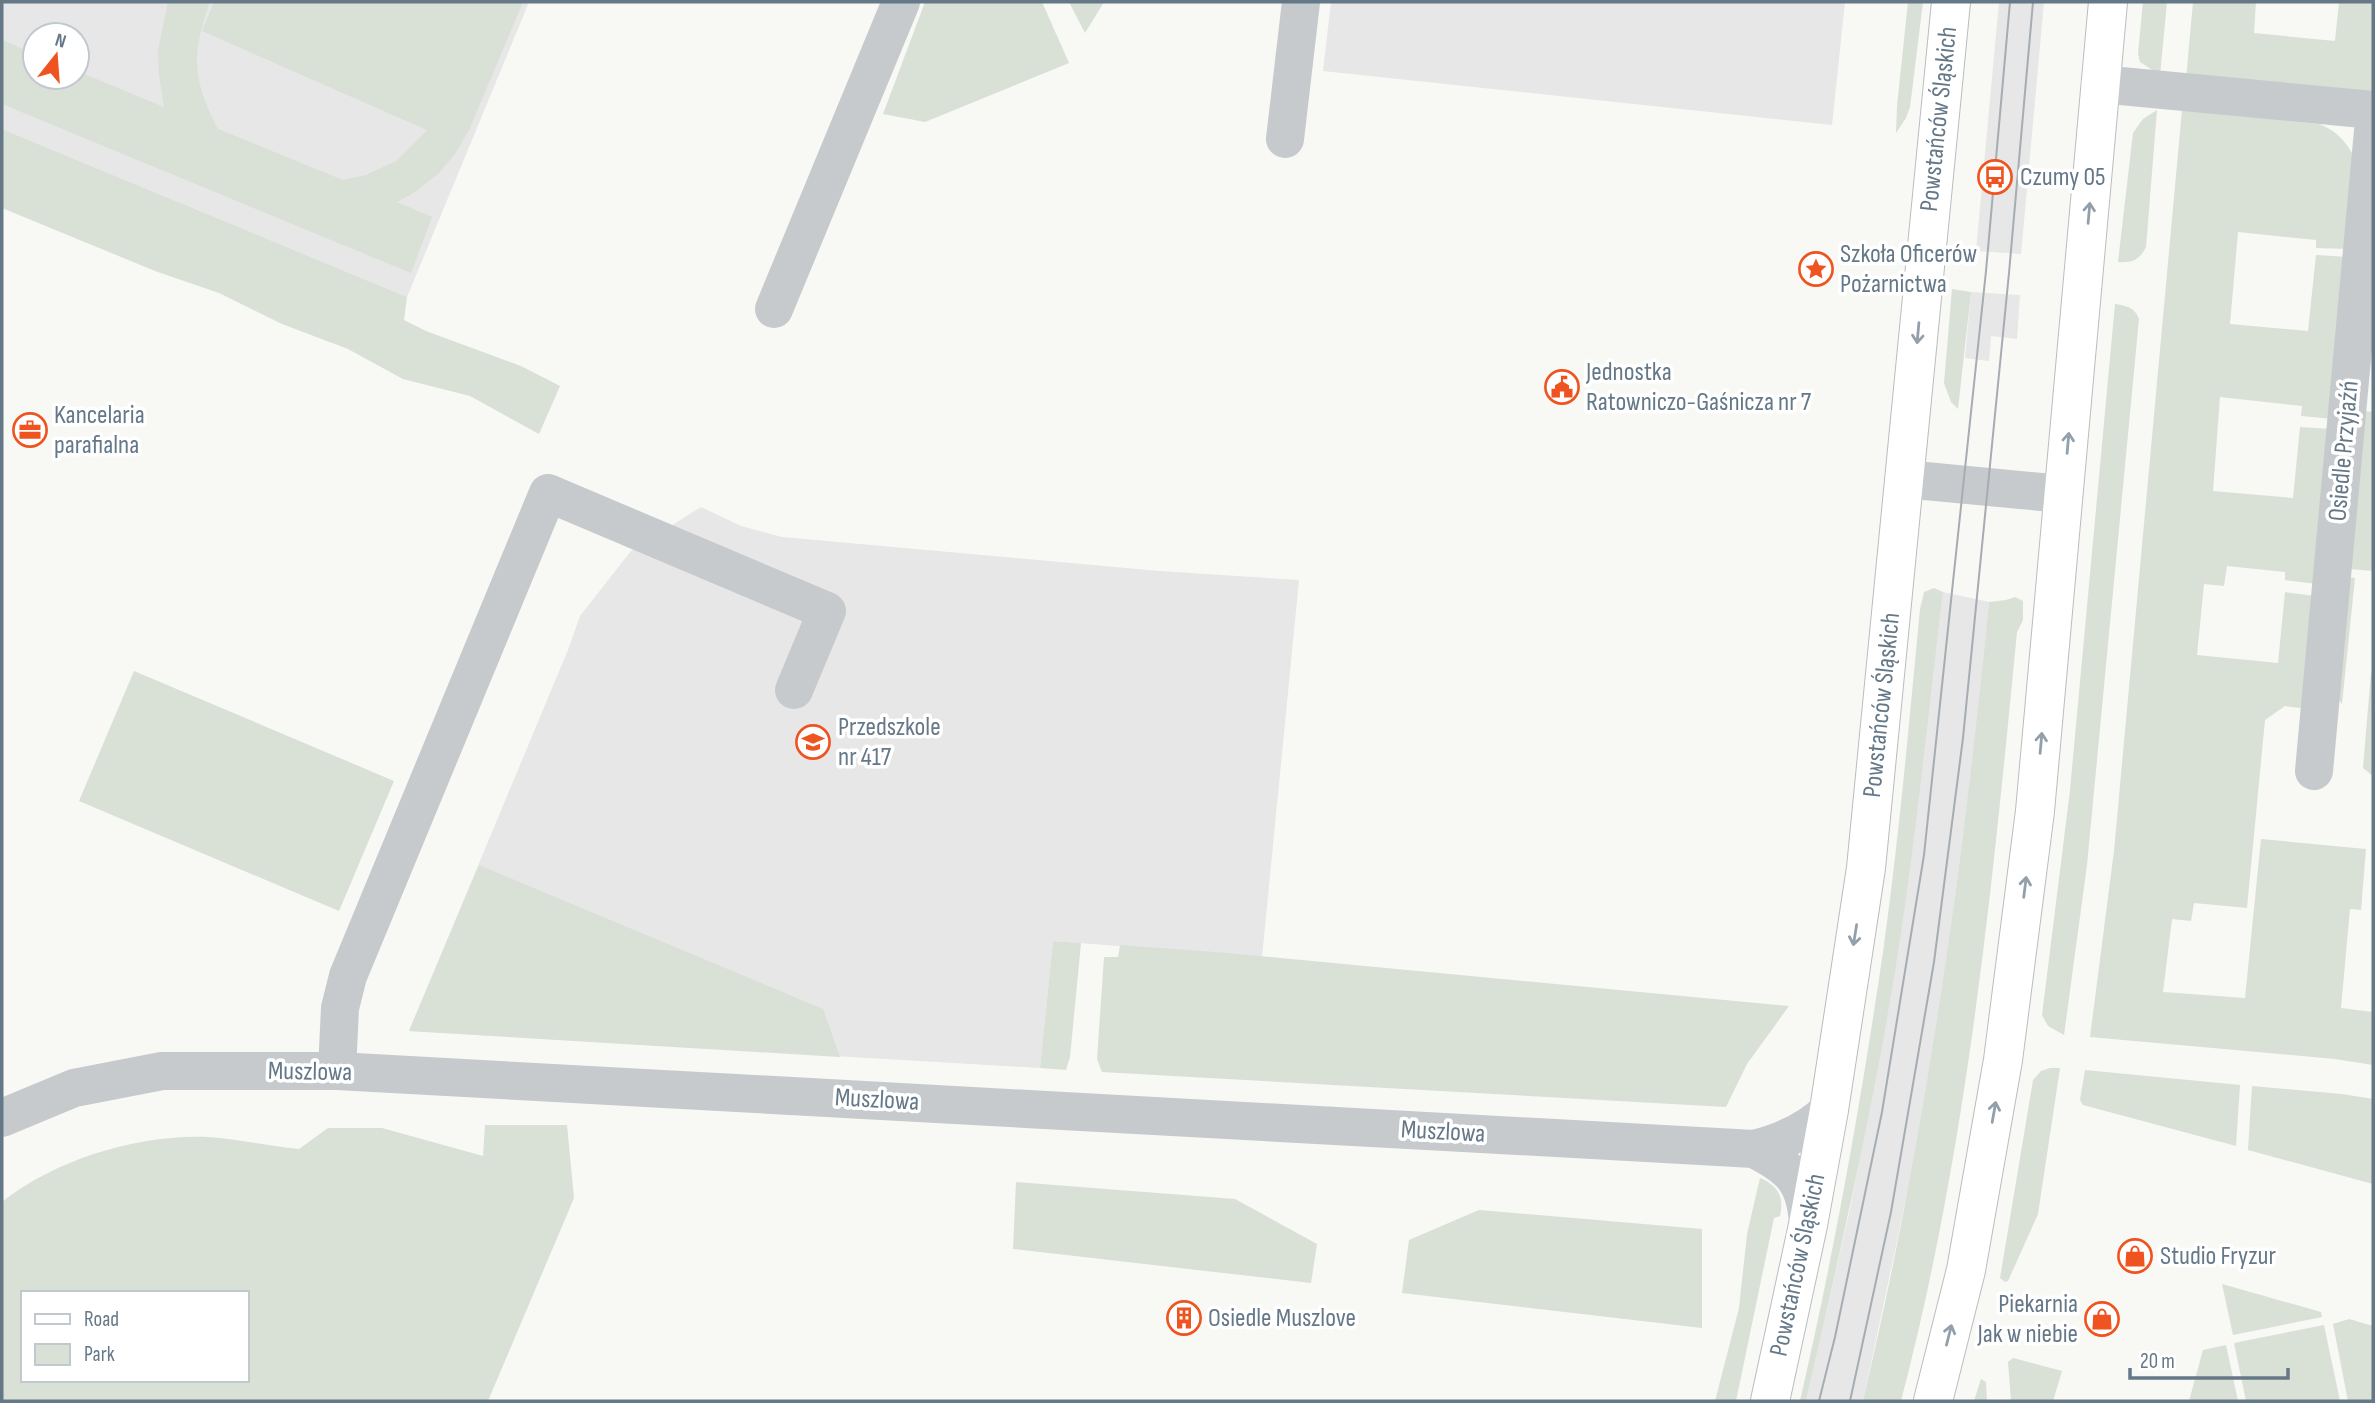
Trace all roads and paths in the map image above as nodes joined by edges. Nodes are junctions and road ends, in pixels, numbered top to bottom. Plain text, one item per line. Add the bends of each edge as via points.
1 (901, 2) edge
2 (1301, 2) edge
3 (1951, 2) edge
4 (2108, 2) edge
5 (2100, 84) junction
6 (2373, 110) edge
7 (2373, 131) edge
8 (1285, 139) dead end
9 (774, 309) dead end
10 (1905, 479) junction
11 (2063, 494) junction
12 (794, 690) dead end
13 (2314, 771) dead end
14 (337, 1071) junction
15 (1829, 1110) junction
16 (3, 1114) edge
17 (1754, 1149) junction
18 (1808, 1225) junction
19 (1770, 1401) edge
20 (1933, 1401) edge

1 - 9 street
2 - 8 street
3 -> 10 main road, Powstańców Śląskich
4 - 5 main road
5 - 6 street
11 -> 5 main road
7 - 13 street, Osiedle Przyjaźń
10 - 11 street
10 -> 15 main road, Powstańców Śląskich via 1866,868
20 -> 11 main road via 1966,1270 2003,1060 2035,811
12 - 14 street via 827,611 548,494 348,976 340,1008
14 - 16 street, Muszlowa via 162,1071 74,1088
14 - 17 street, Muszlowa
15 - 17 street, Muszlowa via 1797,1134
15 - 18 main road, Powstańców Śląskich
17 - 18 street, Muszlowa via 1789,1171 1800,1186 1807,1202
18 - 19 main road, Powstańców Śląskich

